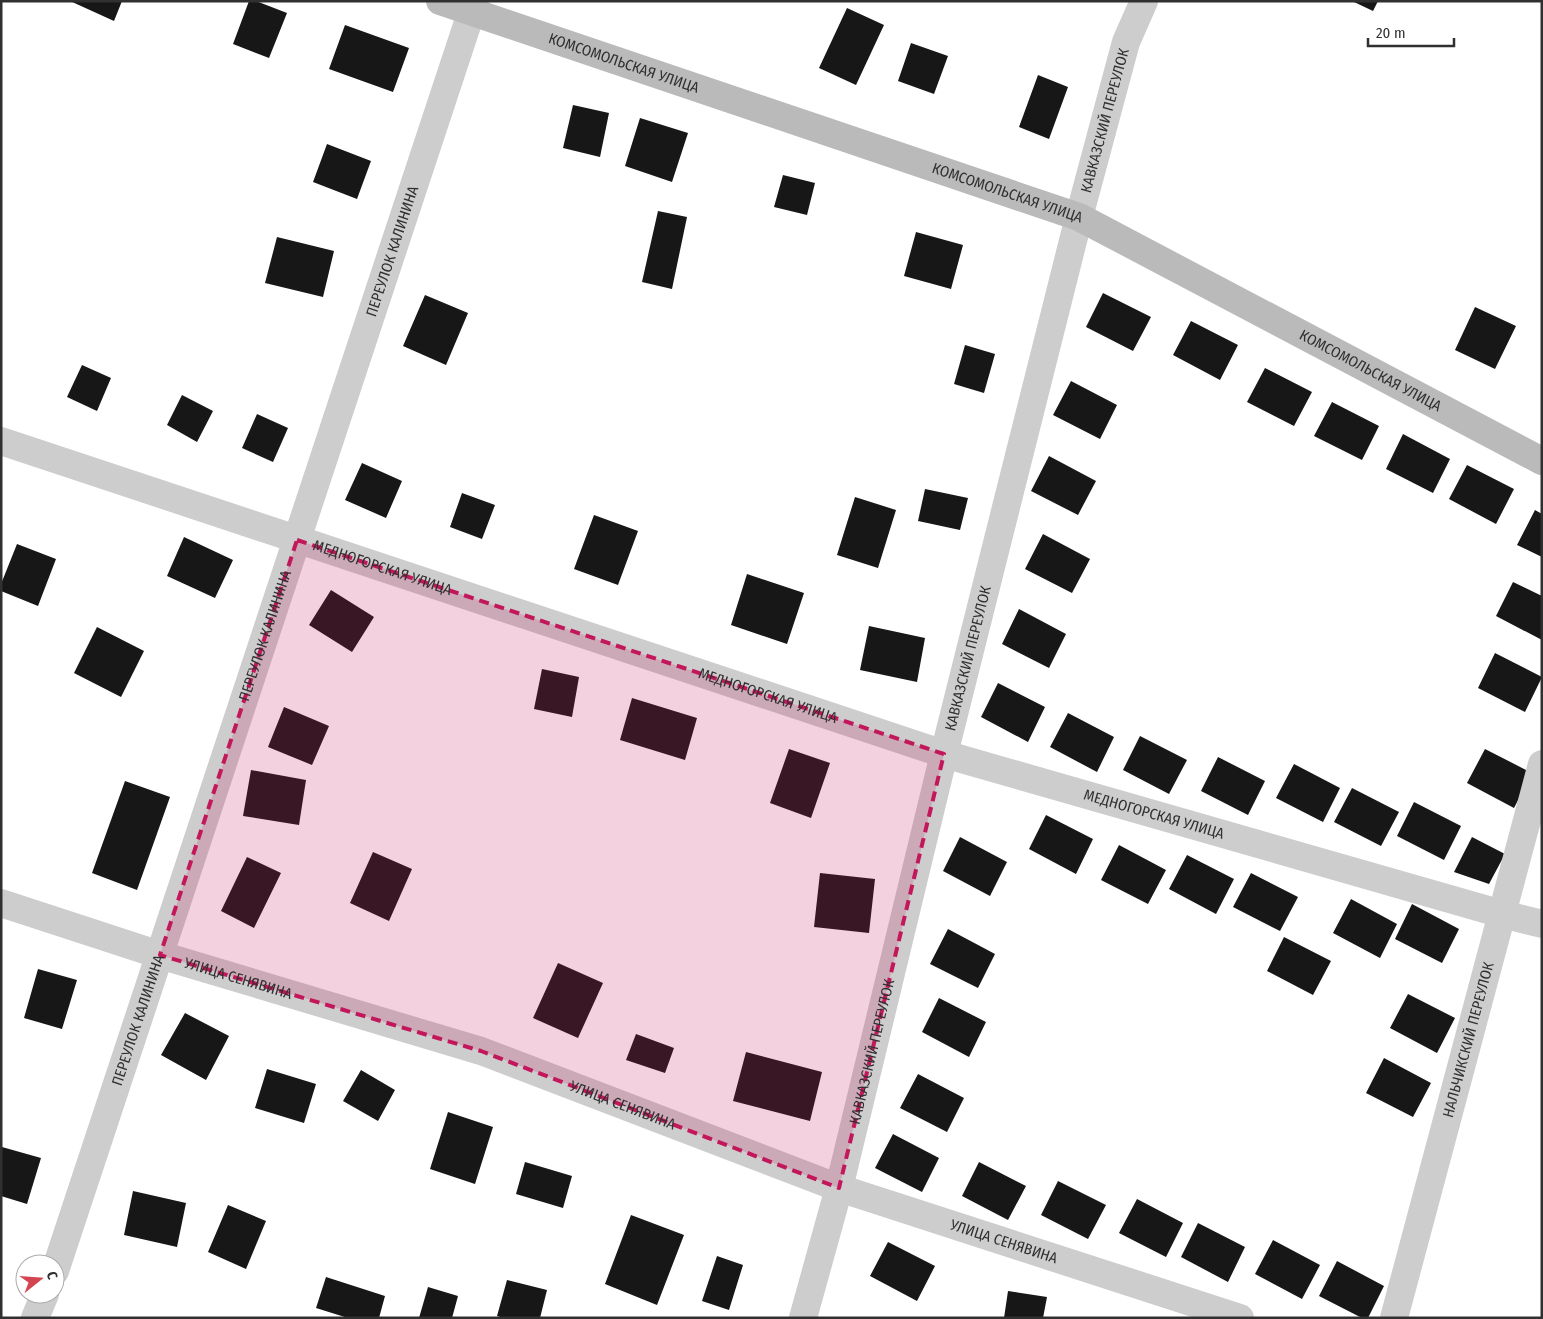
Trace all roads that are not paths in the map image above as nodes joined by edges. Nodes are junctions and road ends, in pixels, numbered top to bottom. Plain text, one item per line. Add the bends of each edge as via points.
1 (440, 1) edge
2 (1144, 1) edge
3 (473, 6) edge
4 (1079, 217) junction
5 (1, 441) edge
6 (1542, 461) edge
7 (297, 540) junction
8 (944, 754) junction
9 (1542, 764) edge
10 (1, 903) edge
11 (1502, 914) junction
12 (1542, 924) edge
13 (160, 955) junction
14 (839, 1188) junction
15 (61, 1254) edge
16 (41, 1304) edge
17 (35, 1318) edge
18 (803, 1318) edge
19 (1240, 1318) edge
20 (1394, 1318) edge

1 - 3 main road, КОМСОМОЛЬСКАЯ УЛИЦА
2 - 4 street, КАВКАЗСКИЙ ПЕРЕУЛОК via 1126,42
3 - 4 main road, КОМСОМОЛЬСКАЯ УЛИЦА
3 - 7 street, ПЕРЕУЛОК КАЛИНИНА
4 - 6 main road, КОМСОМОЛЬСКАЯ УЛИЦА
4 - 8 street, КАВКАЗСКИЙ ПЕРЕУЛОК
5 - 7 street, МЕДНОГОРСКАЯ УЛИЦА
7 - 8 street, МЕДНОГОРСКАЯ УЛИЦА
7 - 13 street, ПЕРЕУЛОК КАЛИНИНА
8 - 11 street, МЕДНОГОРСКАЯ УЛИЦА
8 - 14 street, КАВКАЗСКИЙ ПЕРЕУЛОК
9 - 11 street, НАЛЬЧИКСКИЙ ПЕРЕУЛОК
10 - 13 street, УЛИЦА СЕНЯВИНА
11 - 12 street, МЕДНОГОРСКАЯ УЛИЦА
11 - 20 street, НАЛЬЧИКСКИЙ ПЕРЕУЛОК
13 - 14 street, УЛИЦА СЕНЯВИНА via 480,1051
13 - 15 street, ПЕРЕУЛОК КАЛИНИНА
14 - 18 street, КАВКАЗСКИЙ ПЕРЕУЛОК
14 - 19 street, УЛИЦА СЕНЯВИНА
16 - 17 street

